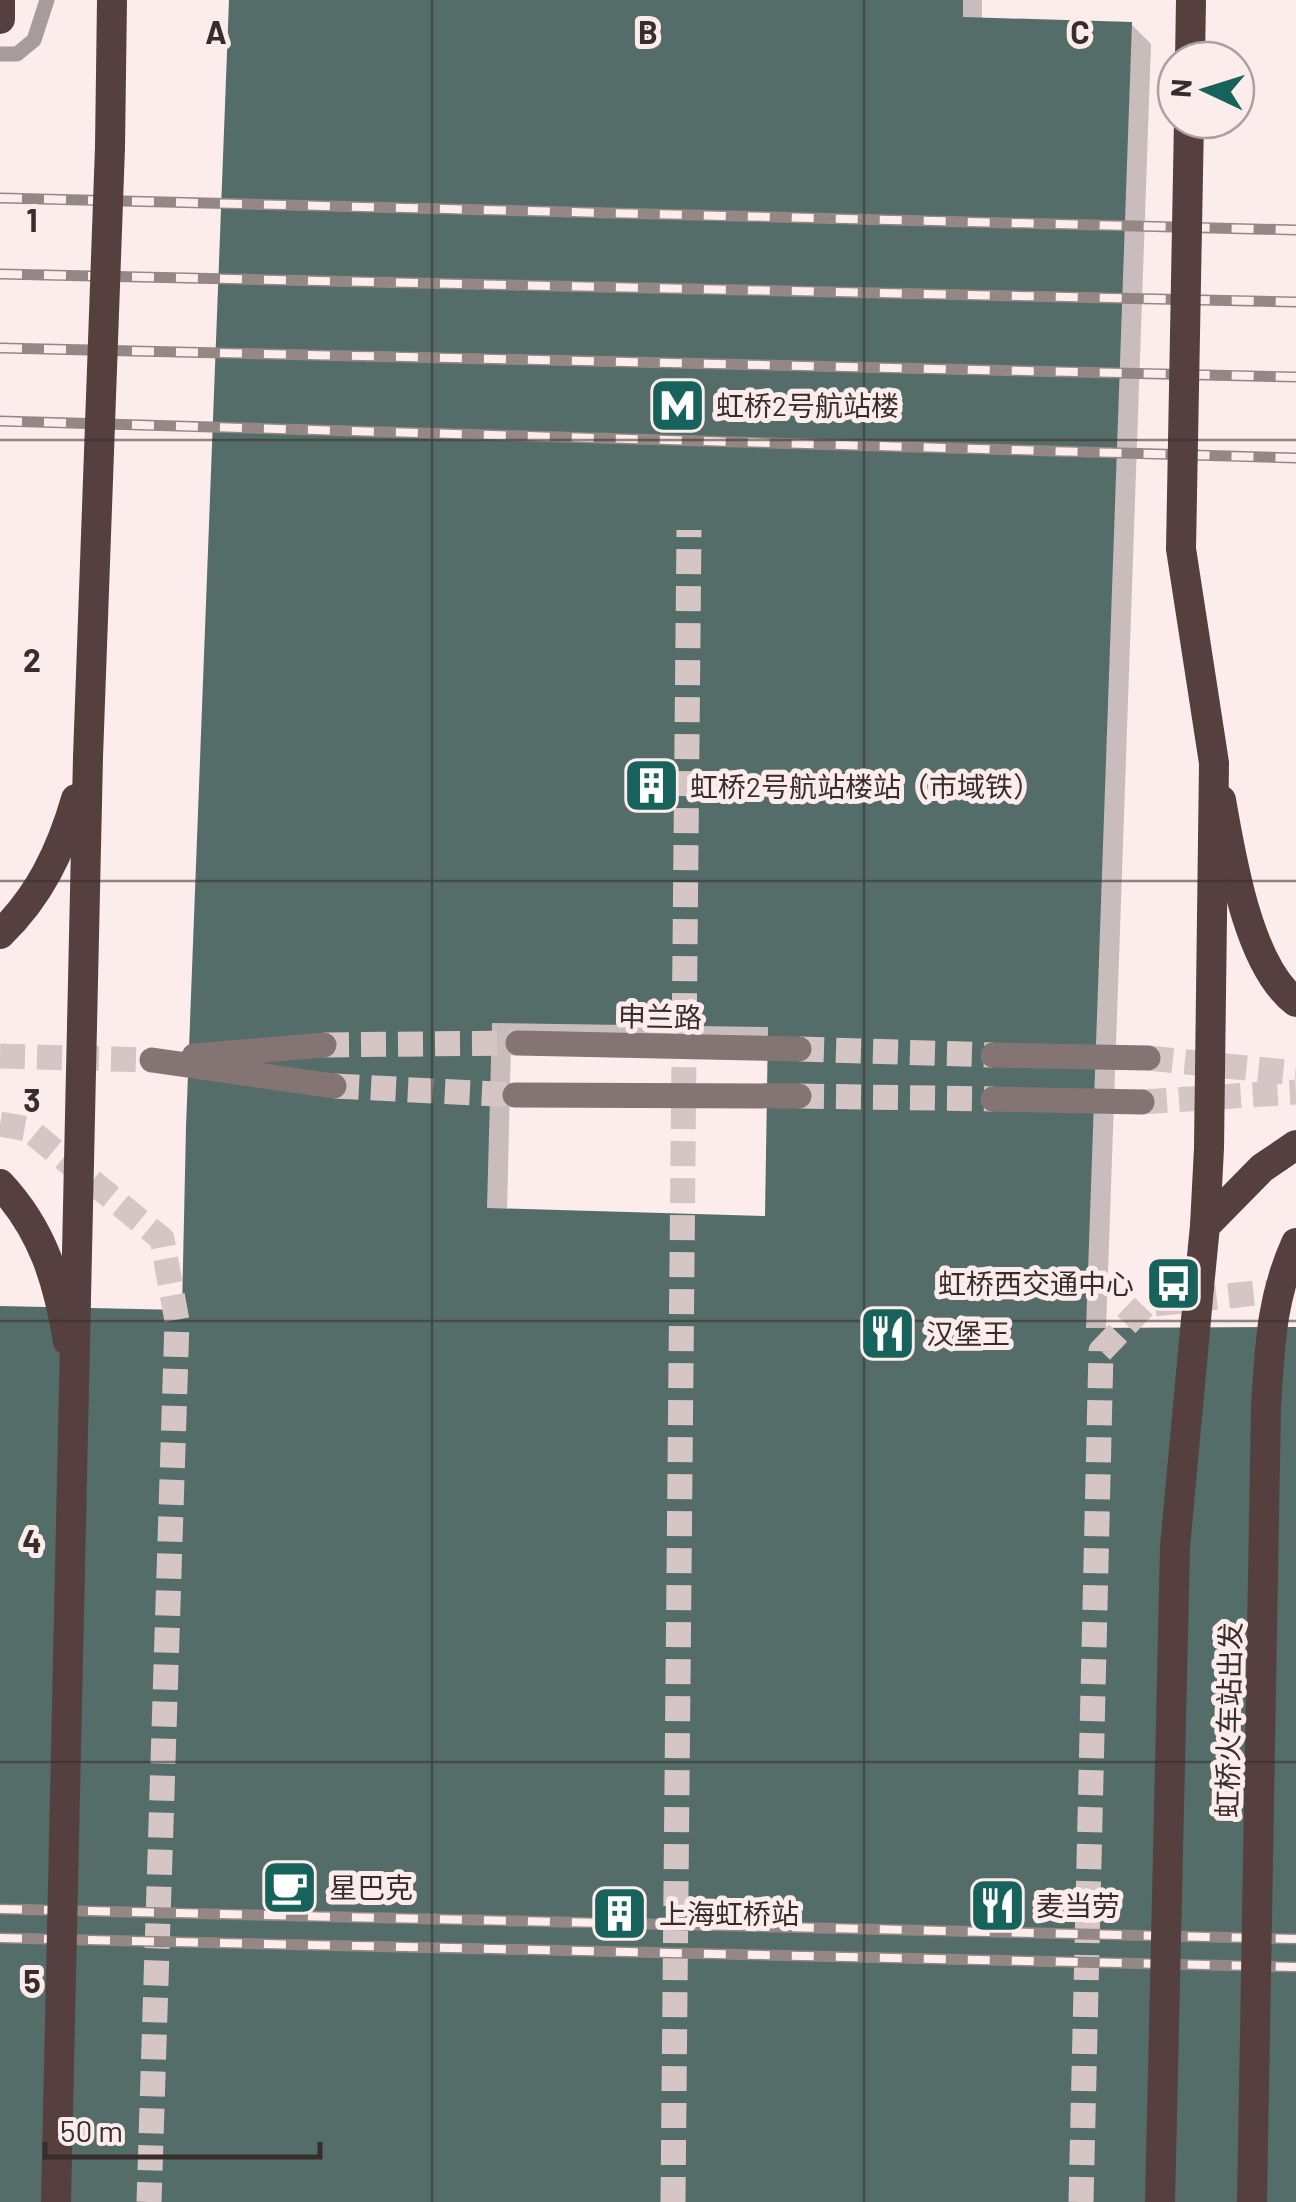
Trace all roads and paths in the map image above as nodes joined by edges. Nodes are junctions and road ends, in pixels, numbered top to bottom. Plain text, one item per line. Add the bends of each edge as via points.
1 (0, 0) edge
2 (47, 0) edge
3 (112, 0) edge
4 (1191, 0) edge
5 (0, 19) edge
6 (1190, 40) edge
7 (0, 54) edge
8 (1189, 140) edge
9 (88, 756) junction
10 (1214, 762) junction
11 (0, 934) edge
12 (1296, 1002) edge
13 (518, 1043) tunnel mouth
14 (324, 1044) tunnel mouth
15 (800, 1049) tunnel mouth
16 (993, 1055) tunnel mouth
17 (1148, 1058) tunnel mouth
18 (334, 1086) tunnel mouth
19 (515, 1094) tunnel mouth
20 (799, 1096) tunnel mouth
21 (994, 1099) tunnel mouth
22 (1142, 1102) tunnel mouth
23 (1296, 1145) edge
24 (0, 1184) edge
25 (1205, 1226) junction
26 (1296, 1243) edge
27 (72, 1369) junction
28 (56, 2202) edge
29 (1160, 2202) edge
30 (1252, 2202) edge

1 - 5 highway
2 - 7 lane via 34,40 17,54
3 - 9 highway, bridge
4 - 6 highway
8 - 10 highway, bridge via 1181,549
9 - 11 highway via 66,834 45,878
9 - 27 highway, bridge
10 - 12 highway, bridge via 1242,905 1265,960
10 - 25 highway, bridge
13 - 15 street, 申兰路
14 - 18 street via 152,1060
16 - 17 street
19 - 20 street
21 - 22 street
23 - 25 highway via 1262,1168
24 - 27 highway, bridge via 48,1254
25 - 29 highway, bridge via 1175,1547
26 - 30 highway, 虹桥火车站出发, bridge via 1280,1278 1270,1330 1266,1406
27 - 28 highway, bridge

